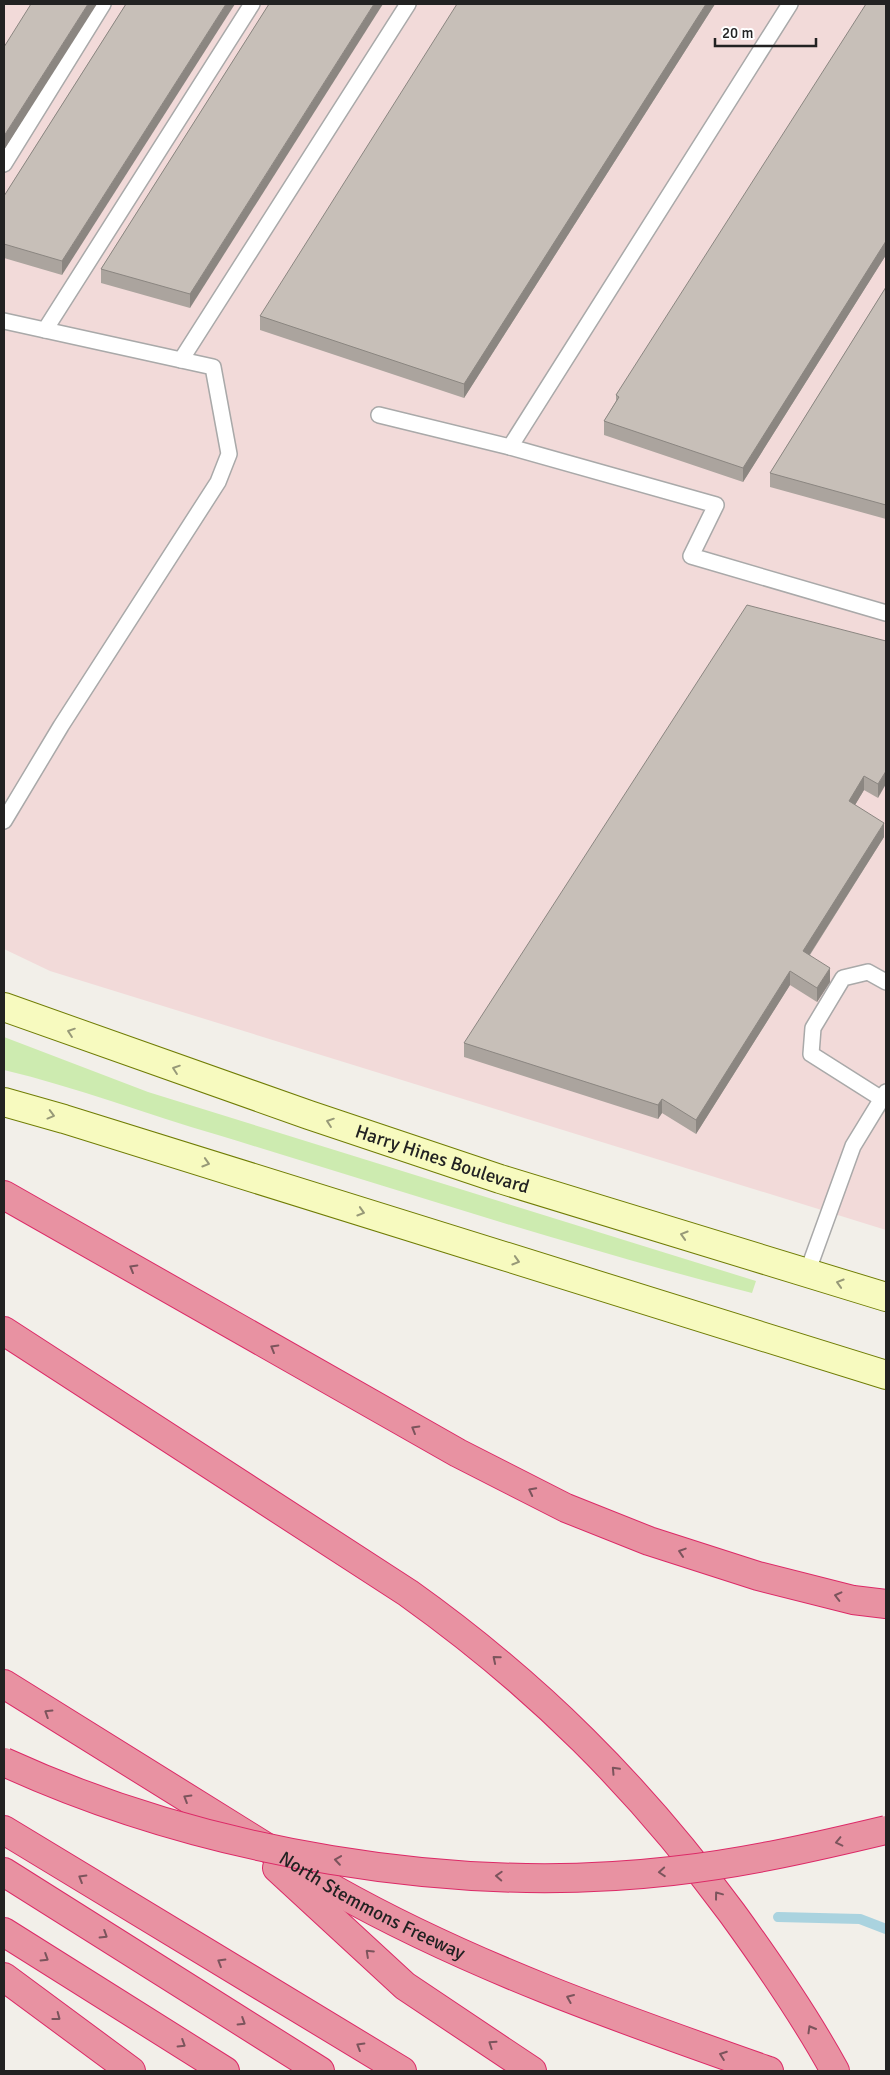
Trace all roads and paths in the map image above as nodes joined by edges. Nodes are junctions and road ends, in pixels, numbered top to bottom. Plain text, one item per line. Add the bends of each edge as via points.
1 (104, 4) edge
2 (252, 4) edge
3 (408, 4) edge
4 (790, 4) edge
5 (4, 164) edge
6 (4, 321) edge
7 (45, 330) junction
8 (181, 360) junction
9 (380, 415) dead end
10 (510, 447) junction
11 (886, 613) edge
12 (4, 821) edge
13 (886, 982) edge
14 (4, 1007) edge
15 (884, 1095) edge
16 (4, 1102) edge
17 (4, 1194) edge
18 (807, 1273) junction
19 (886, 1297) edge
20 (4, 1331) edge
21 (886, 1375) edge
22 (886, 1604) edge
23 (4, 1684) edge
24 (4, 1762) edge
25 (228, 1823) junction
26 (4, 1830) edge
27 (886, 1830) edge
28 (4, 1872) edge
29 (4, 1932) edge
30 (4, 1977) edge
31 (131, 2071) edge
32 (225, 2071) edge
33 (320, 2071) edge
34 (402, 2071) edge
35 (532, 2071) edge
36 (769, 2071) edge
37 (835, 2071) edge

1 - 5 lane
2 - 7 lane
3 - 8 lane
4 - 10 lane
6 - 7 lane
7 - 8 lane
8 - 12 lane via 213,367 229,454 218,482 61,726
9 - 10 lane
10 - 11 lane via 716,505 691,556
13 - 15 lane via 868,972 843,978 812,1028 810,1054
18 -> 14 main road, Harry Hines Boulevard via 491,1176
15 - 18 lane via 853,1146
16 -> 21 main road
22 -> 17 highway via 854,1600 758,1576 649,1541 566,1508 458,1453
19 -> 18 main road, Harry Hines Boulevard
37 -> 20 highway via 761,1952 675,1839 628,1785 552,1708 464,1633 408,1593
25 -> 23 highway, North Stemmons Freeway
27 -> 24 highway, bridge via 786,1854 671,1871 589,1876 434,1872 284,1853 94,1800
35 -> 25 highway via 405,1986
36 -> 25 highway, North Stemmons Freeway via 612,2016 444,1946 335,1890
34 -> 26 highway
28 -> 33 highway
29 -> 32 highway
30 -> 31 highway

